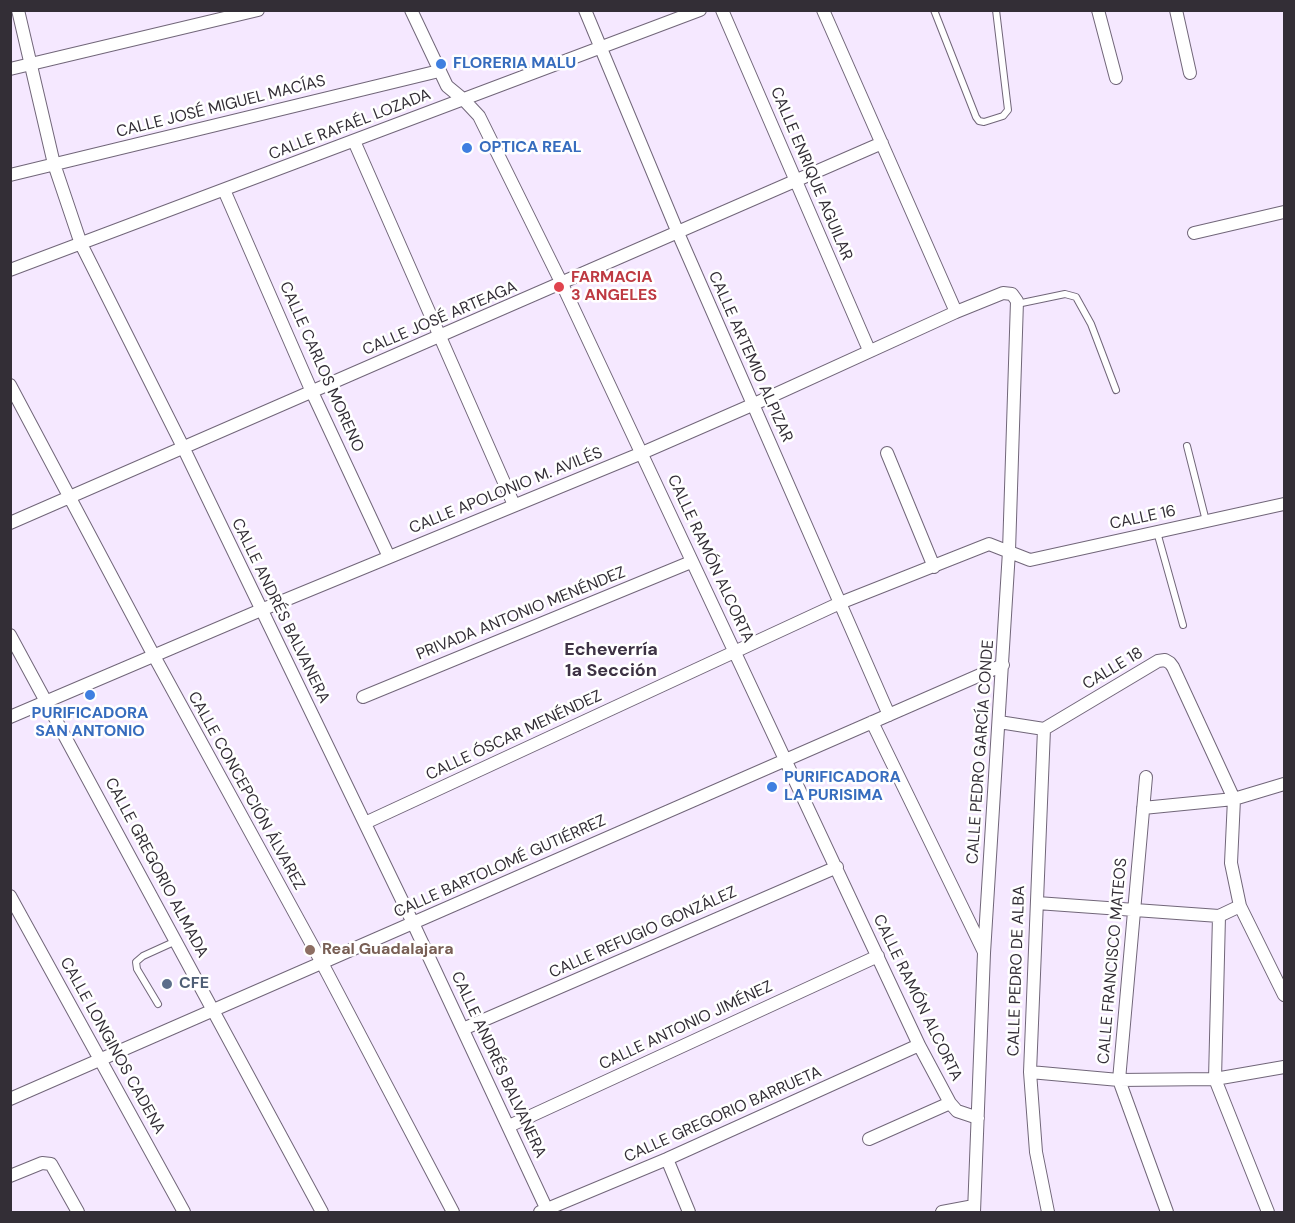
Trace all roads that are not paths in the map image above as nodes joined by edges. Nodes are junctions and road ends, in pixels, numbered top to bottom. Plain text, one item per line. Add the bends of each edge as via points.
1 (18, 10) edge
2 (258, 10) edge
3 (411, 10) edge
4 (585, 10) edge
5 (700, 10) edge
6 (722, 10) edge
7 (823, 10) edge
8 (934, 10) edge
9 (996, 10) edge
10 (1098, 10) edge
11 (1176, 10) edge
12 (600, 48) junction
13 (31, 64) junction
14 (10, 69) edge
15 (439, 71) junction
16 (1190, 73) dead end
17 (1116, 78) dead end
18 (464, 100) junction
19 (354, 141) junction
20 (882, 144) junction
21 (54, 165) junction
22 (10, 175) edge
23 (796, 181) junction
24 (224, 190) junction
25 (1284, 212) edge
26 (1194, 232) dead end
27 (678, 233) junction
28 (81, 244) junction
29 (10, 270) edge
30 (562, 284) junction
31 (1014, 299) junction
32 (956, 312) junction
33 (440, 337) junction
34 (869, 350) junction
35 (10, 385) edge
36 (1116, 390) dead end
37 (312, 392) junction
38 (752, 405) junction
39 (1187, 446) dead end
40 (183, 447) junction
41 (642, 453) junction
42 (887, 453) dead end
43 (70, 497) junction
44 (1284, 504) edge
45 (514, 505) junction
46 (1206, 521) junction
47 (10, 523) edge
48 (1157, 532) junction
49 (1009, 551) junction
50 (389, 557) junction
51 (691, 561) junction
52 (934, 567) junction
53 (840, 603) junction
54 (261, 610) junction
55 (1183, 625) dead end
56 (10, 635) edge
57 (734, 651) junction
58 (154, 656) junction
59 (1003, 665) junction
60 (363, 697) dead end
61 (47, 702) junction
62 (889, 715) junction
63 (10, 717) edge
64 (872, 722) junction
65 (999, 722) junction
66 (1044, 729) junction
67 (786, 760) junction
68 (1146, 777) dead end
69 (1284, 784) edge
70 (1234, 799) junction
71 (1143, 808) junction
72 (364, 823) junction
73 (837, 867) junction
74 (10, 896) edge
75 (1037, 903) junction
76 (1240, 906) junction
77 (14, 910) edge
78 (1134, 910) junction
79 (1219, 916) junction
80 (413, 923) junction
81 (176, 940) junction
82 (984, 953) junction
83 (878, 956) junction
84 (322, 963) junction
85 (1284, 995) edge
86 (158, 1005) dead end
87 (214, 1010) junction
88 (463, 1029) junction
89 (919, 1045) junction
90 (101, 1059) junction
91 (1284, 1067) edge
92 (1030, 1072) junction
93 (1215, 1079) junction
94 (1119, 1080) junction
95 (10, 1099) edge
96 (950, 1103) junction
97 (978, 1118) junction
98 (509, 1126) junction
99 (868, 1139) dead end
100 (667, 1159) junction
101 (10, 1176) edge
102 (974, 1209) edge
103 (545, 1211) edge
104 (78, 1212) edge
105 (184, 1212) edge
106 (322, 1212) edge
107 (453, 1212) edge
108 (689, 1212) edge
109 (942, 1212) edge
110 (1048, 1212) edge
111 (1167, 1212) edge
112 (1268, 1212) edge

1 - 13 street, CALLE ANDRÉS BALVANERA
2 - 13 street
3 - 15 street, CALLE RAMÓN ALCORTA
4 - 12 street, CALLE ARTEMIO ALPIZAR
5 - 12 street, CALLE RAFAÉL LOZADA
6 - 23 street, CALLE ENRIQUE AGUILAR
7 - 20 street
8 - 9 lane via 981,122 1003,116 1008,110
10 - 17 street
11 - 16 street
12 - 18 street, CALLE RAFAÉL LOZADA
12 - 27 street, CALLE ARTEMIO ALPIZAR
13 - 14 street
13 - 21 street, CALLE ANDRÉS BALVANERA
15 - 18 street, CALLE RAMÓN ALCORTA via 447,86
15 - 21 street, CALLE JOSÉ MIGUEL MACÍAS
18 - 19 street, CALLE RAFAÉL LOZADA
18 - 30 street, CALLE RAMÓN ALCORTA via 479,116
19 - 24 street, CALLE RAFAÉL LOZADA
19 - 33 street
20 - 23 street, CALLE JOSÉ ARTEAGA
20 - 32 street
21 - 22 street, CALLE JOSÉ MIGUEL MACÍAS
21 - 28 street, CALLE ANDRÉS BALVANERA
23 - 27 street, CALLE JOSÉ ARTEAGA
23 - 34 street, CALLE ENRIQUE AGUILAR
24 - 28 street, CALLE RAFAÉL LOZADA
24 - 37 street, CALLE CARLOS MORENO
25 - 26 street
27 - 30 street, CALLE JOSÉ ARTEAGA
27 - 38 street, CALLE ARTEMIO ALPIZAR
28 - 29 street, CALLE RAFAÉL LOZADA
28 - 40 street, CALLE ANDRÉS BALVANERA
30 - 33 street, CALLE JOSÉ ARTEAGA
30 - 41 street, CALLE RAMÓN ALCORTA
31 - 32 street, CALLE APOLONIO M. AVILÉS via 1003,293
31 - 36 lane via 1065,294 1076,297 1091,324
31 - 49 street, CALLE PEDRO GARCÍA CONDE
32 - 34 street, CALLE APOLONIO M. AVILÉS
33 - 37 street, CALLE JOSÉ ARTEAGA
33 - 45 street
34 - 38 street, CALLE APOLONIO M. AVILÉS
35 - 43 street, CALLE CONCEPCIÓN ÁLVAREZ
37 - 40 street, CALLE JOSÉ ARTEAGA
37 - 50 street, CALLE CARLOS MORENO
38 - 41 street, CALLE APOLONIO M. AVILÉS
38 - 53 street, CALLE ARTEMIO ALPIZAR
39 - 46 lane
40 - 43 street, CALLE JOSÉ ARTEAGA
40 - 54 street, CALLE ANDRÉS BALVANERA
41 - 45 street, CALLE APOLONIO M. AVILÉS
41 - 51 street, CALLE RAMÓN ALCORTA
42 - 52 street
43 - 47 street, CALLE JOSÉ ARTEAGA
43 - 58 street, CALLE CONCEPCIÓN ÁLVAREZ
44 - 46 street, CALLE 16
45 - 50 street, CALLE APOLONIO M. AVILÉS
46 - 48 street, CALLE 16
48 - 49 street, CALLE 16 via 1030,560
48 - 55 lane
49 - 52 street, CALLE ÓSCAR MENÉNDEZ via 989,544
49 - 59 street, CALLE PEDRO GARCÍA CONDE
50 - 54 street, CALLE APOLONIO M. AVILÉS
51 - 57 street, CALLE RAMÓN ALCORTA
51 - 60 street, PRIVADA ANTONIO MENÉNDEZ
52 - 53 street, CALLE ÓSCAR MENÉNDEZ
53 - 57 street, CALLE ÓSCAR MENÉNDEZ
53 - 62 street, CALLE ARTEMIO ALPIZAR
54 - 58 street, CALLE APOLONIO M. AVILÉS
54 - 72 street, CALLE ANDRÉS BALVANERA
56 - 61 street, CALLE GREGORIO ALMADA
57 - 67 street, CALLE RAMÓN ALCORTA
57 - 72 street, CALLE ÓSCAR MENÉNDEZ
58 - 61 street, CALLE APOLONIO M. AVILÉS
58 - 84 street, CALLE CONCEPCIÓN ÁLVAREZ
59 - 62 street, CALLE BARTOLOMÉ GUTIÉRREZ
59 - 65 street, CALLE PEDRO GARCÍA CONDE
61 - 63 street, CALLE APOLONIO M. AVILÉS
61 - 81 street, CALLE GREGORIO ALMADA
62 - 64 street, CALLE BARTOLOMÉ GUTIÉRREZ
64 - 67 street, CALLE BARTOLOMÉ GUTIÉRREZ
64 - 82 street
65 - 66 street
65 - 82 street, CALLE PEDRO GARCÍA CONDE
66 - 70 street, CALLE 18 via 1165,660 1173,668
66 - 75 street, CALLE PEDRO DE ALBA
67 - 73 street, CALLE RAMÓN ALCORTA
67 - 80 street, CALLE BARTOLOMÉ GUTIÉRREZ
68 - 71 street, CALLE FRANCISCO MATEOS
69 - 70 street
70 - 71 street
70 - 76 street, CALLE 18 via 1231,863
71 - 78 street, CALLE FRANCISCO MATEOS
72 - 80 street, CALLE ANDRÉS BALVANERA
73 - 83 street, CALLE RAMÓN ALCORTA
73 - 88 street, CALLE REFUGIO GONZÁLEZ
74 - 77 street, CALLE LONGINOS CADENA
75 - 78 street
75 - 92 street, CALLE PEDRO DE ALBA
76 - 79 street
76 - 85 street, CALLE 18
77 - 90 street, CALLE LONGINOS CADENA
78 - 79 street
78 - 94 street, CALLE FRANCISCO MATEOS
79 - 93 street
80 - 84 street, CALLE BARTOLOMÉ GUTIÉRREZ
80 - 88 street, CALLE ANDRÉS BALVANERA
81 - 86 lane via 136,962
81 - 87 street, CALLE GREGORIO ALMADA
82 - 97 street, CALLE PEDRO GARCÍA CONDE
83 - 89 street, CALLE RAMÓN ALCORTA
83 - 98 street, CALLE ANTONIO JIMÉNEZ
84 - 87 street, CALLE BARTOLOMÉ GUTIÉRREZ
84 - 107 street, CALLE CONCEPCIÓN ÁLVAREZ
87 - 90 street, CALLE BARTOLOMÉ GUTIÉRREZ
87 - 106 street, CALLE GREGORIO ALMADA
88 - 98 street, CALLE ANDRÉS BALVANERA
89 - 96 street, CALLE RAMÓN ALCORTA
89 - 100 street, CALLE GREGORIO BARRUETA
90 - 95 street, CALLE BARTOLOMÉ GUTIÉRREZ
90 - 105 street, CALLE LONGINOS CADENA
91 - 93 street
92 - 94 street
92 - 110 street, CALLE PEDRO DE ALBA via 1036,1152
93 - 94 street
93 - 112 street
94 - 111 street, CALLE FRANCISCO MATEOS
96 - 97 street, CALLE RAMÓN ALCORTA via 957,1111
96 - 99 street
97 - 102 street, CALLE PEDRO GARCÍA CONDE
98 - 103 street, CALLE ANDRÉS BALVANERA
100 - 103 street, CALLE GREGORIO BARRUETA
100 - 108 street
101 - 104 street via 47,1163 54,1167
102 - 109 street

